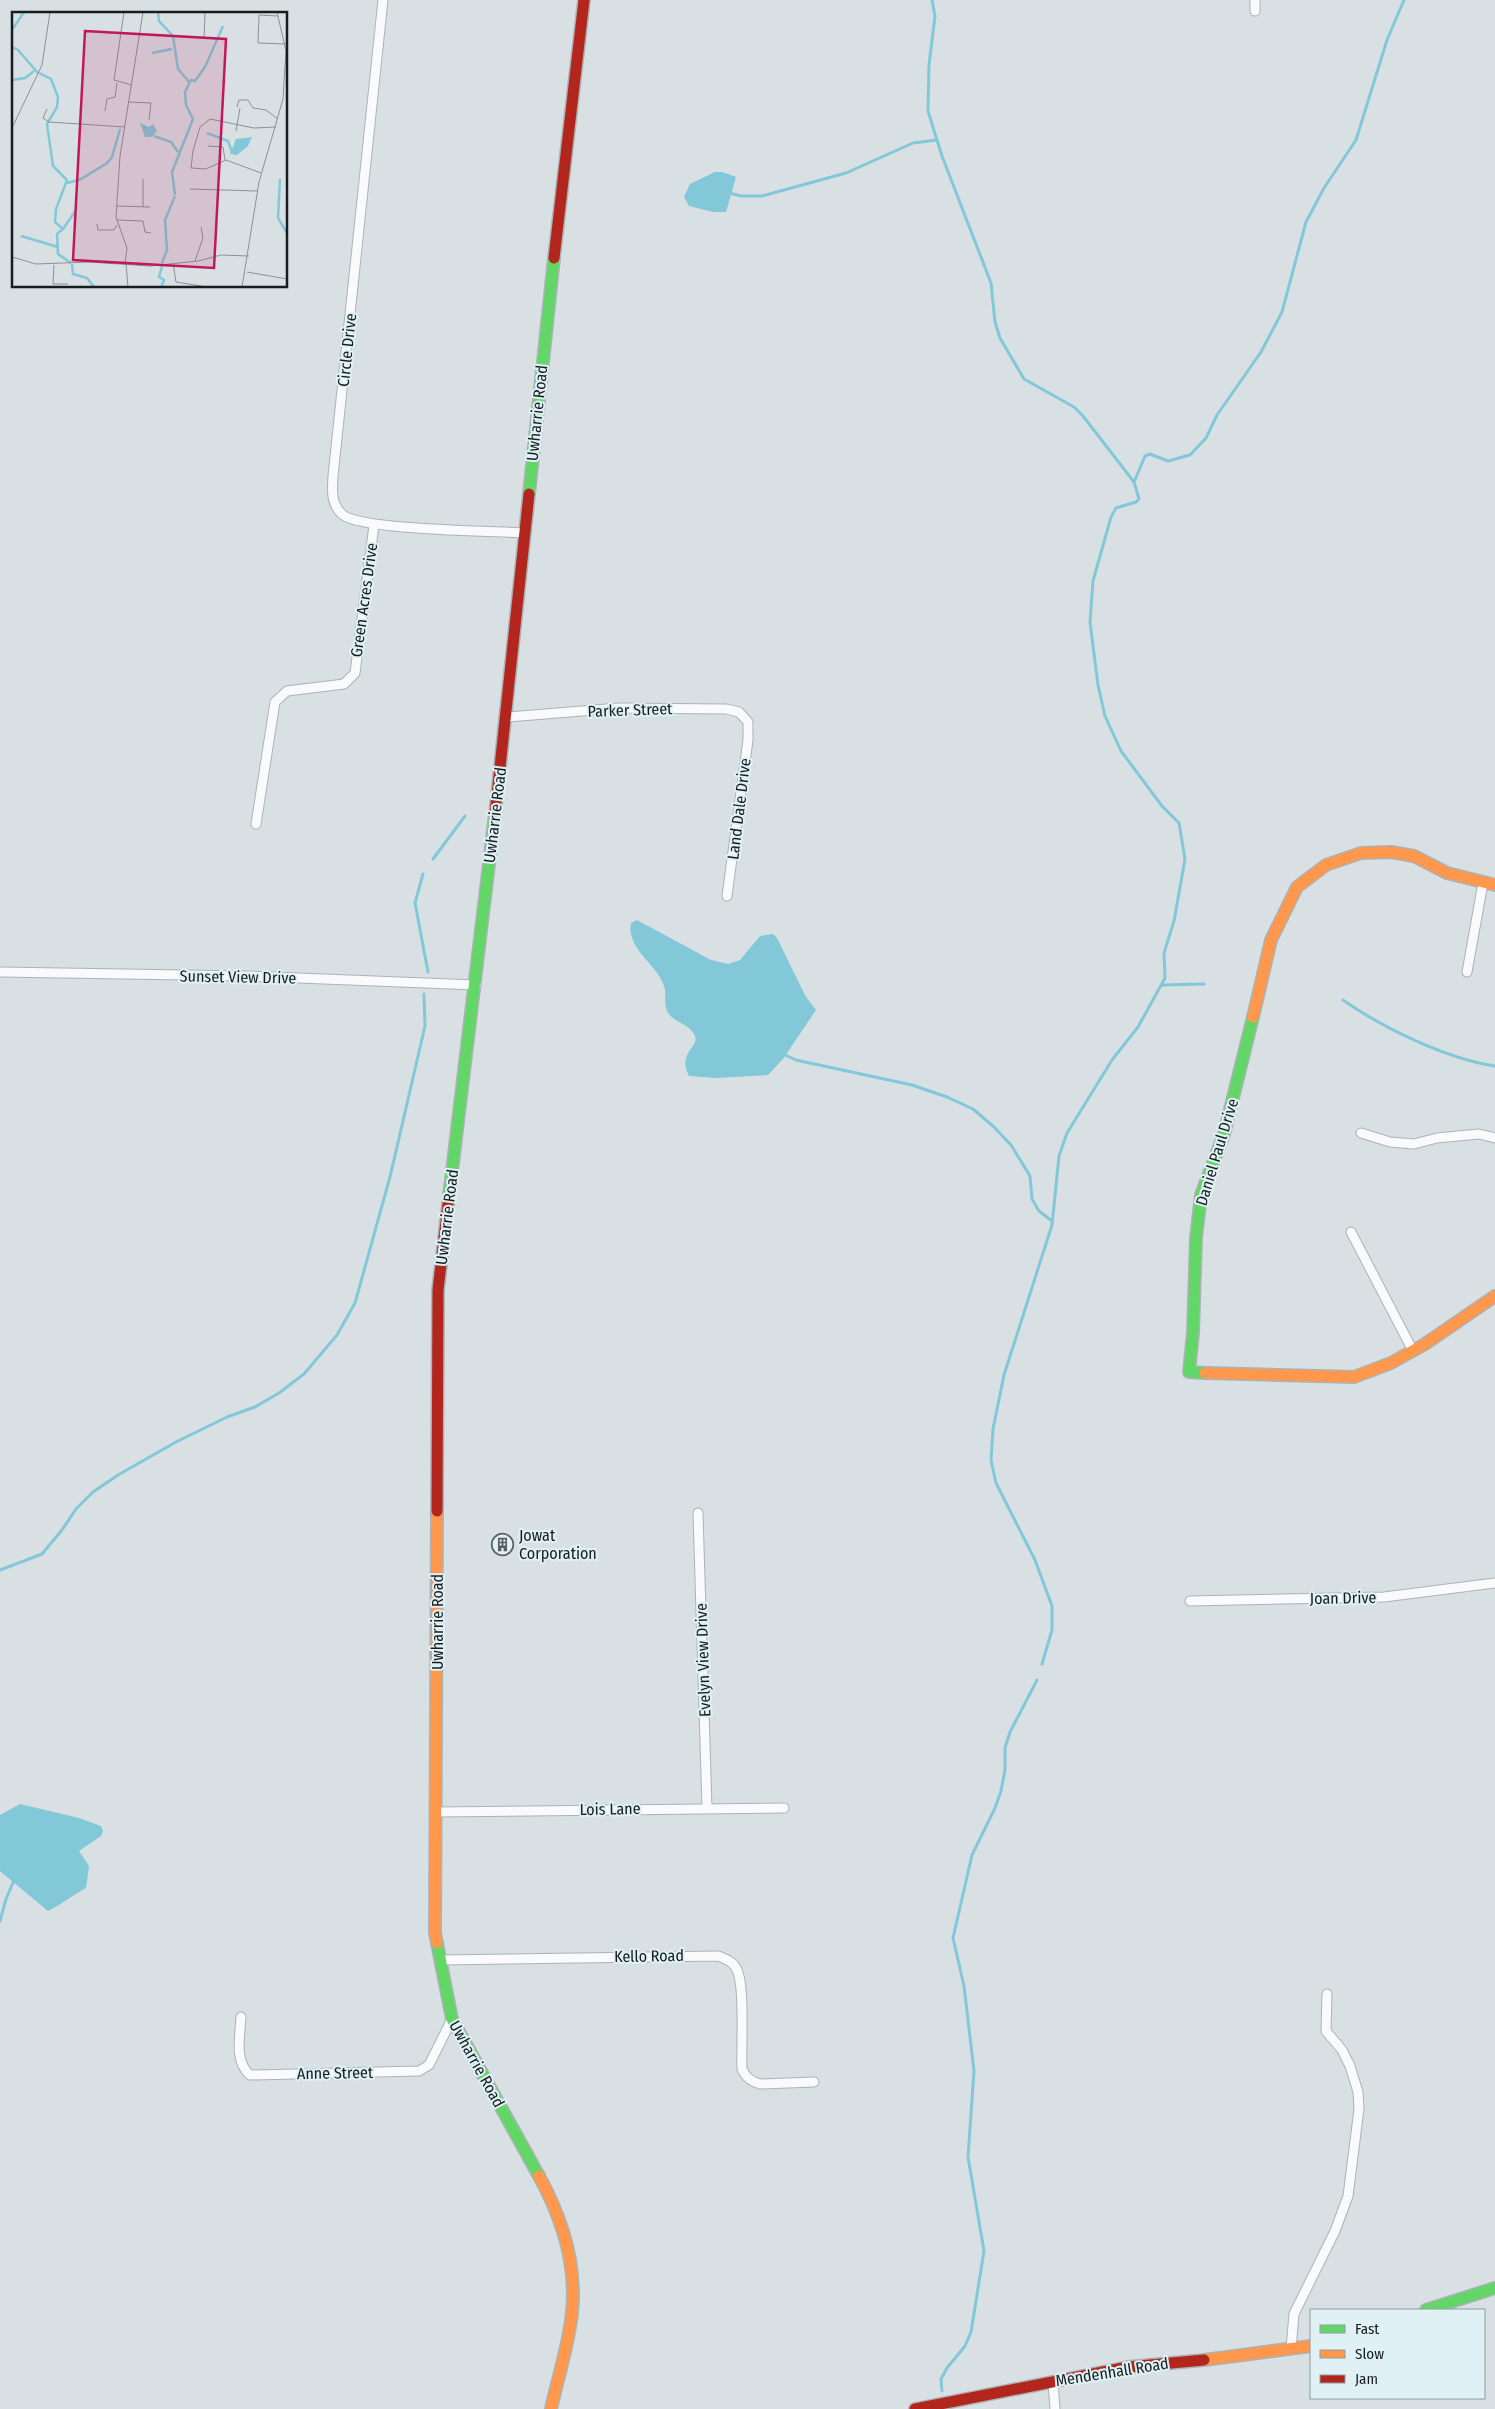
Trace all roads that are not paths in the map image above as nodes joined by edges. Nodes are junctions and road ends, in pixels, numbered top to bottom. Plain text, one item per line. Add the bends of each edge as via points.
1 (383, 0) edge
2 (584, 0) edge
3 (1255, 0) edge
4 (1255, 11) dead end
5 (374, 524) junction
6 (525, 533) junction
7 (507, 717) junction
8 (748, 722) joint
9 (256, 824) dead end
10 (1483, 883) junction
11 (1495, 885) edge
12 (728, 896) dead end
13 (0, 972) edge
14 (1467, 972) dead end
15 (476, 985) junction
16 (1361, 1133) dead end
17 (1495, 1138) edge
18 (1351, 1232) dead end
19 (1495, 1296) edge
20 (1413, 1351) junction
21 (698, 1513) dead end
22 (1495, 1583) edge
23 (1190, 1601) dead end
24 (707, 1808) junction
25 (784, 1808) dead end
26 (436, 1812) junction
27 (440, 1960) junction
28 (1327, 1994) dead end
29 (241, 2017) dead end
30 (452, 2019) junction
31 (814, 2082) dead end
32 (1495, 2288) edge
33 (1429, 2309) edge
34 (1310, 2346) edge
35 (1291, 2349) junction
36 (1053, 2381) junction
37 (551, 2409) edge
38 (915, 2409) edge
39 (1055, 2409) edge

1 - 5 street, Circle Drive via 332,491 334,504 342,514 349,519
2 - 6 street, Uwharrie Road
3 - 4 street
5 - 6 street, Circle Drive
5 - 9 street, Green Acres Drive via 355,673 344,684 287,691 275,702
6 - 7 street, Uwharrie Road
7 - 8 street, Parker Street via 619,708 726,709 740,712
7 - 15 street, Uwharrie Road
8 - 12 street, Land Dale Drive
10 - 11 street, Daniel Paul Drive
10 - 14 street
10 - 20 street, Daniel Paul Drive via 1447,873 1414,856 1391,852 1362,853 1326,865 1297,886 1270,940 1236,1090 1224,1134 1201,1195 1189,1372 1354,1377
13 - 15 street, Sunset View Drive via 267,976
15 - 26 street, Uwharrie Road via 438,1290
16 - 17 street via 1390,1142 1414,1144 1479,1134
18 - 20 street
19 - 20 street, Daniel Paul Drive
21 - 24 street, Evelyn View Drive
22 - 23 street, Joan Drive via 1384,1597
24 - 25 street, Lois Lane
24 - 26 street, Lois Lane
26 - 27 street, Uwharrie Road via 435,1932
27 - 30 street, Uwharrie Road
27 - 31 street, Kello Road via 718,1956 734,1964 738,1970 742,2069 751,2082
28 - 35 street via 1326,2031 1350,2066 1358,2092 1359,2109 1348,2196 1335,2231 1294,2314
29 - 30 street, Anne Street via 239,2056 242,2068 250,2075 419,2071 429,2065
30 - 37 street, Uwharrie Road via 545,2187 569,2247 572,2313
32 - 33 street
34 - 35 street, Mendenhall Road
35 - 36 street, Mendenhall Road via 1128,2367
36 - 38 street, Mendenhall Road
36 - 39 street

